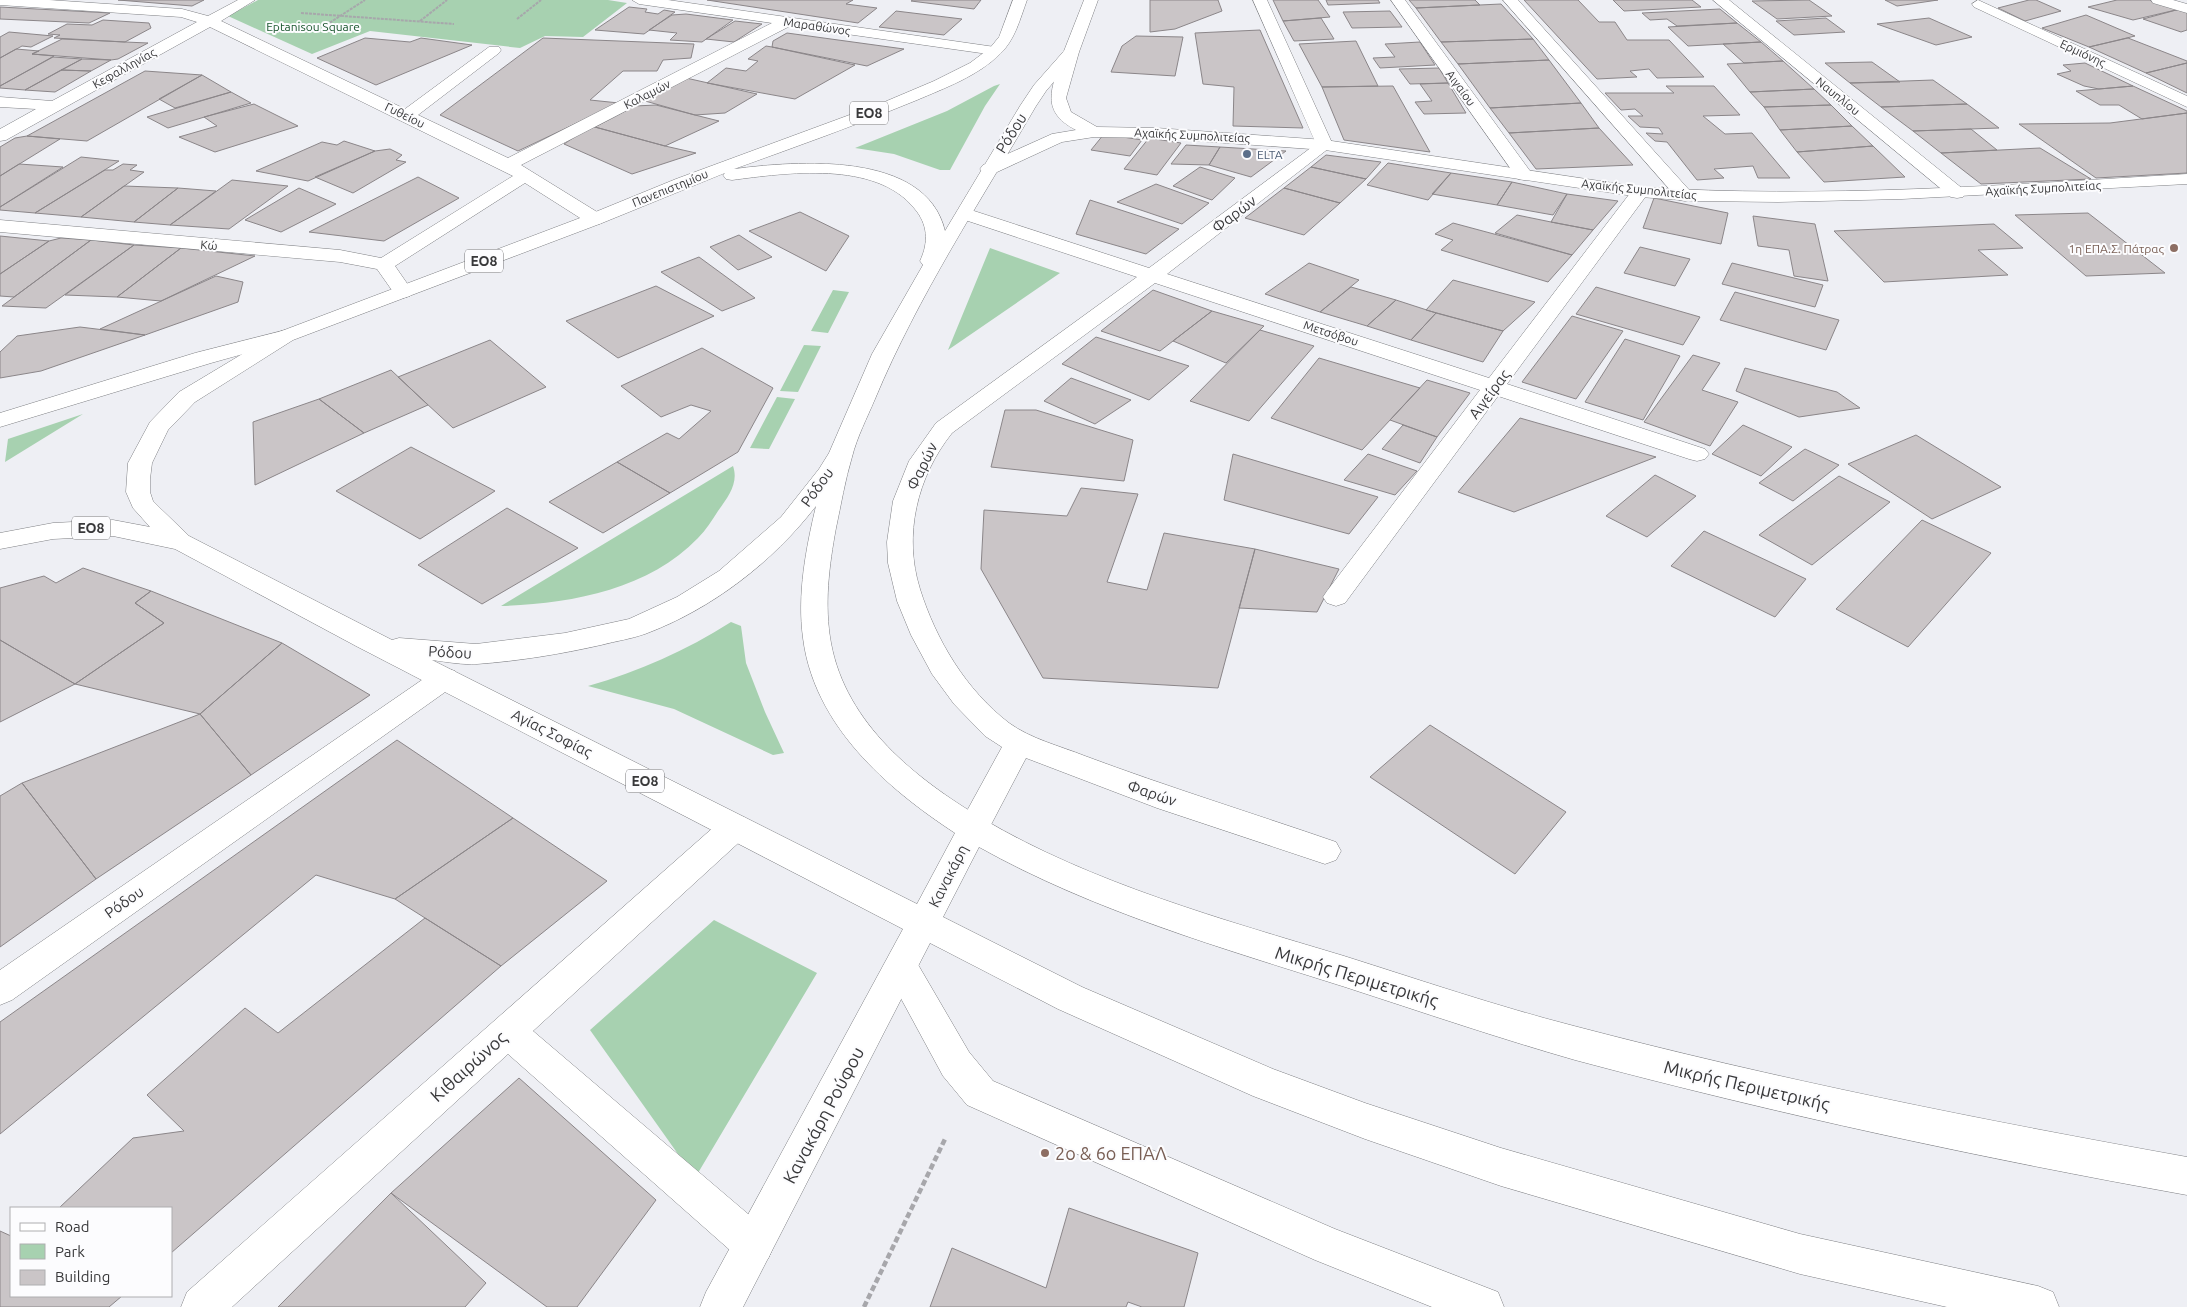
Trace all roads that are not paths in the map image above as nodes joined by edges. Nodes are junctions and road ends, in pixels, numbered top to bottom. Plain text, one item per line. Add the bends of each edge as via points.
1 (0, 0) edge
2 (248, 0) edge
3 (639, 0) edge
4 (1020, 0) edge
5 (1091, 0) edge
6 (1260, 0) edge
7 (1398, 0) edge
8 (1510, 0) edge
9 (1720, 0) edge
10 (1994, 0) edge
11 (2158, 0) edge
12 (2187, 9) edge
13 (210, 21) junction
14 (786, 22) junction
15 (494, 50) dead end
16 (995, 51) junction
17 (1071, 52) junction
18 (0, 102) edge
19 (2187, 102) edge
20 (55, 106) junction
21 (406, 116) junction
22 (1094, 132) junction
23 (0, 136) edge
24 (1325, 145) junction
25 (508, 165) junction
26 (989, 169) junction
27 (526, 174) junction
28 (1524, 175) junction
29 (2187, 179) edge
30 (682, 183) junction
31 (1640, 192) junction
32 (1957, 193) junction
33 (1685, 196) junction
34 (965, 214) junction
35 (595, 218) junction
36 (0, 226) edge
37 (384, 264) junction
38 (1154, 274) junction
39 (922, 281) junction
40 (403, 292) junction
41 (286, 336) junction
42 (1495, 387) junction
43 (0, 420) edge
44 (841, 453) junction
45 (1697, 454) dead end
46 (0, 541) edge
47 (182, 542) junction
48 (1336, 597) dead end
49 (366, 638) junction
50 (445, 678) junction
51 (1019, 742) junction
52 (735, 827) junction
53 (973, 828) junction
54 (1325, 851) dead end
55 (924, 923) junction
56 (901, 967) junction
57 (0, 989) edge
58 (507, 1031) junction
59 (2187, 1176) edge
60 (754, 1245) junction
61 (202, 1307) edge
62 (721, 1307) edge
63 (1484, 1307) edge
64 (2038, 1307) edge

1 - 13 street, Γυθείου via 182,13
2 - 13 street, Κεφαλληνίας
3 - 14 street, Μαραθώνος
4 - 16 street, Πανεπιστημίου / ΕΟ8 via 1006,38
5 - 17 street, ΕΟ8
6 - 24 street
7 - 28 street, Αιγαίου
8 - 33 street
9 - 32 street, Ναυπλίου
10 - 19 street, Ερμιόνης via 1979,4
11 - 12 street
13 - 20 street, Κεφαλληνίας
13 - 21 street, Γυθείου
14 - 16 street, Μαραθώνος
14 - 25 street, Καλαμών
15 - 21 street
16 - 30 street, Πανεπιστημίου / ΕΟ8 via 975,66 920,93
17 - 22 street via 1058,105 1061,113 1069,119
17 - 26 street, Ρόδου / ΕΟ8 via 1040,88
18 - 20 street
20 - 23 street, Κεφαλληνίας
21 - 25 street, Γυθείου
22 - 24 street, Αχαϊκής Συμπολιτείας via 1239,137
22 - 26 street via 1058,138
24 - 28 street, Αχαϊκής Συμπολιτείας
24 - 38 street, Φαρών
25 - 27 street, Γυθείου
26 - 34 street, Ρόδου / ΕΟ8
27 - 35 street, Γυθείου
27 - 37 street
28 - 31 street, Αχαϊκής Συμπολιτείας
29 - 32 street, Αχαϊκής Συμπολιτείας
30 - 35 street, Πανεπιστημίου / ΕΟ8
30 - 39 street, ΕΟ8 via 798,168 854,171 891,182 914,196 933,222 936,246
31 - 33 street, Αχαϊκής Συμπολιτείας
31 - 42 street, Αιγείρας
32 - 33 street, Αχαϊκής Συμπολιτείας
34 - 38 street, Μετσόβου
34 - 39 street, Ρόδου / ΕΟ8
35 - 40 street, Πανεπιστημίου / ΕΟ8
36 - 37 street, Κώ via 340,256
37 - 40 street
38 - 42 street, Μετσόβου
38 - 51 street, Φαρών via 944,428 932,441 910,486 900,547 902,572 920,628 946,673 966,699 1001,732
39 - 44 street, Ρόδου / ΕΟ8 via 884,354
40 - 41 street, Πανεπιστημίου / ΕΟ8
41 - 43 street
41 - 47 street, ΕΟ8 via 187,396 158,427 148,444 140,463 138,492 152,515
42 - 45 street, Μετσόβου
42 - 48 street, Αιγείρας
44 - 49 street, Ρόδου / ΕΟ8 via 790,523 751,559 686,603 636,627 565,643 476,654 403,649
44 - 53 street, Μικρής Περιμετρικής via 816,570 818,641 824,669 835,697 875,752 944,810
46 - 47 street, ΕΟ8 via 53,531 113,528
47 - 49 street, Αγίας Σοφίας / ΕΟ8
49 - 50 street, Αγίας Σοφίας / ΕΟ8
50 - 52 street, Αγίας Σοφίας / ΕΟ8
50 - 57 street, Ρόδου
51 - 53 street, Κανακάρη
51 - 54 street, Φαρών via 1114,780
52 - 55 street, Αγίας Σοφίας / ΕΟ8
52 - 58 street, Κιθαιρώνος
53 - 55 street, Κανακάρη
53 - 59 street, Μικρής Περιμετρικής via 1024,856 1207,929 1571,1042 1906,1122
55 - 56 street, Κανακάρη Ρούφου
55 - 64 street via 1079,1002 1266,1084 1374,1124 1501,1167 1800,1254
56 - 60 street, Κανακάρη Ρούφου
56 - 63 street via 956,1064 980,1093 1329,1246
58 - 60 street
58 - 61 street, Κιθαιρώνος
60 - 62 street, Κανακάρη Ρούφου

